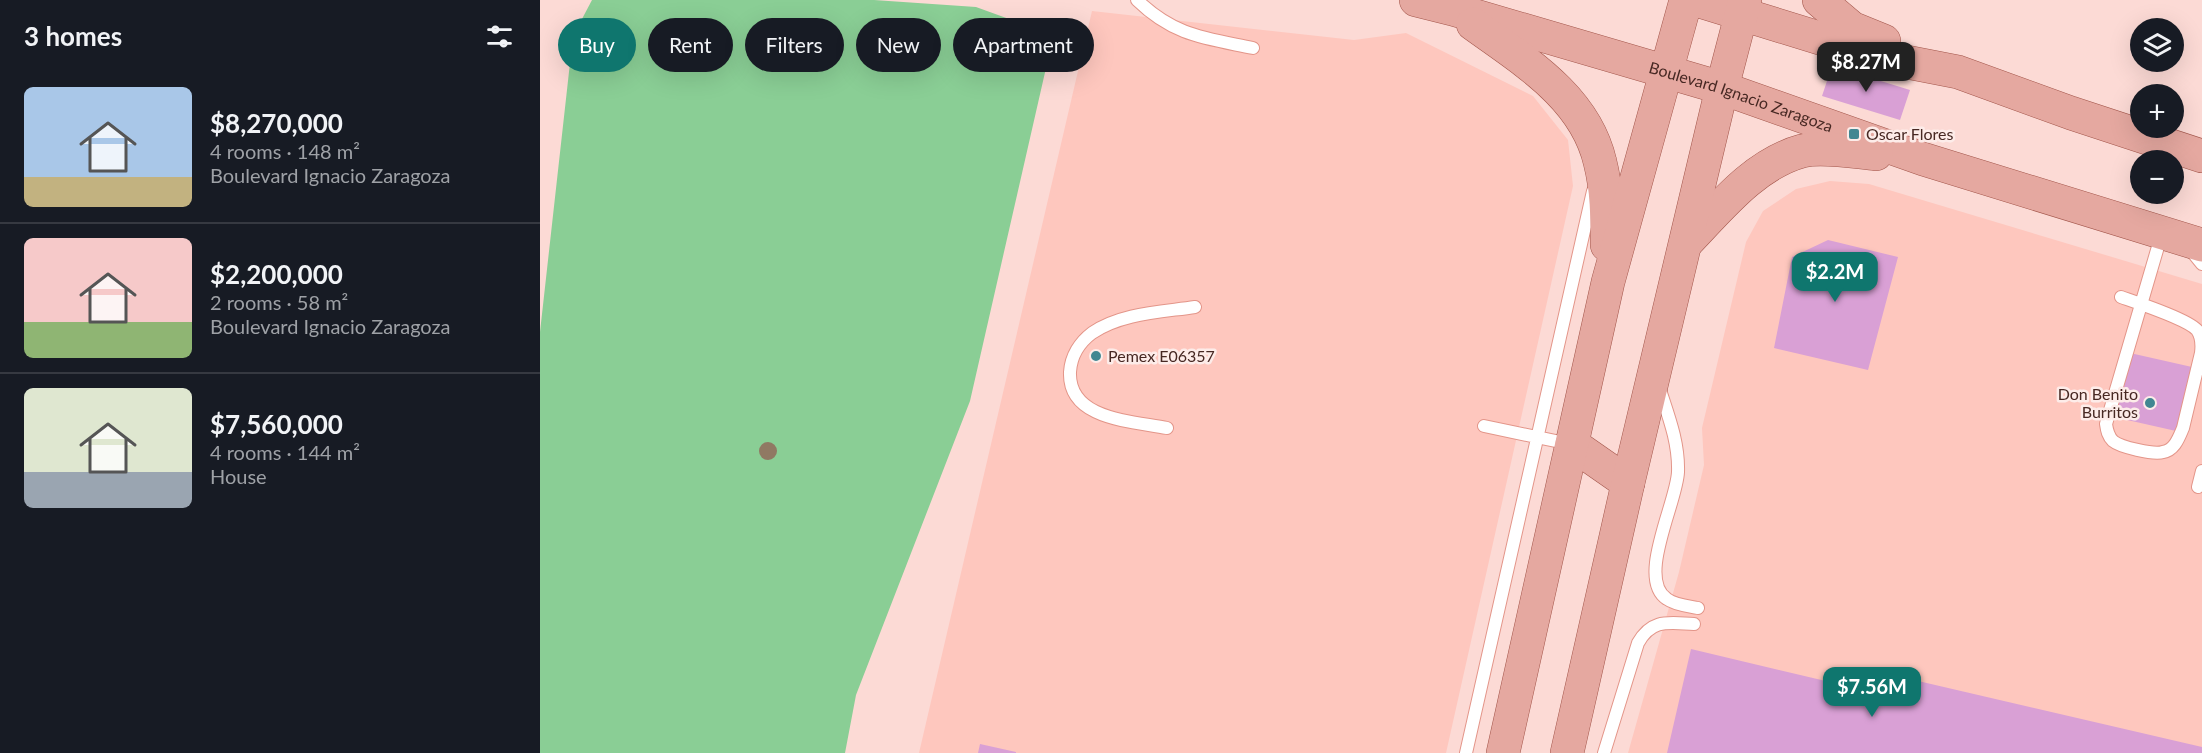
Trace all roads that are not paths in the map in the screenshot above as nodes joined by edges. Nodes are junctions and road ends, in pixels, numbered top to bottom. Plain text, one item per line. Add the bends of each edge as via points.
1 (1137, 0) edge
2 (1416, 0) edge
3 (1686, 0) edge
4 (1696, 0) edge
5 (1819, 0) edge
6 (1744, 7) edge
7 (1452, 9) junction
8 (1253, 48) dead end
9 (1665, 71) junction
10 (1958, 72) junction
11 (1722, 88) junction
12 (2202, 156) edge
13 (1923, 159) junction
14 (1600, 161) junction
15 (2182, 238) edge
16 (1685, 245) junction
17 (2202, 264) edge
18 (1608, 282) junction
19 (2121, 297) dead end
20 (2140, 304) junction
21 (1195, 307) dead end
22 (1654, 374) junction
23 (1484, 426) dead end
24 (1167, 428) dead end
25 (1537, 437) junction
26 (1572, 444) junction
27 (2202, 471) edge
28 (1628, 483) junction
29 (2198, 487) dead end
30 (1698, 608) dead end
31 (1694, 624) dead end
32 (1466, 753) edge
33 (1503, 753) edge
34 (1567, 753) edge
35 (1604, 753) edge

1 - 8 lane via 1175,29
2 - 7 main road, Boulevard Ignacio Zaragoza
3 - 9 main road
4 - 6 main road
5 - 10 main road via 1852,28
6 - 10 main road via 1881,57
6 - 11 main road
7 - 9 main road, Boulevard Ignacio Zaragoza
7 - 14 main road via 1558,89 1582,118
9 - 11 main road, Boulevard Ignacio Zaragoza
9 - 18 main road
10 - 12 main road
11 - 13 main road, Boulevard Ignacio Zaragoza
11 - 16 main road
13 - 15 main road, Boulevard Ignacio Zaragoza
13 - 16 main road via 1842,150 1803,151 1775,162 1750,179
14 - 18 main road via 1606,198
14 - 25 lane
15 - 17 lane
15 - 20 lane
16 - 22 main road
18 - 26 main road
19 - 20 lane
20 - 20 lane via 2106,424 2107,433 2119,445 2164,452 2172,447 2183,428 2202,341 2191,325
21 - 24 lane via 1107,325 1080,345 1070,365 1071,389 1080,402 1103,415
22 - 28 main road
22 - 30 lane via 1678,460 1678,475 1656,560 1656,584 1666,599
23 - 25 lane
25 - 26 lane
25 - 32 lane
26 - 28 main road
26 - 33 main road
27 - 29 lane
28 - 34 main road
31 - 35 lane via 1658,624 1642,635

